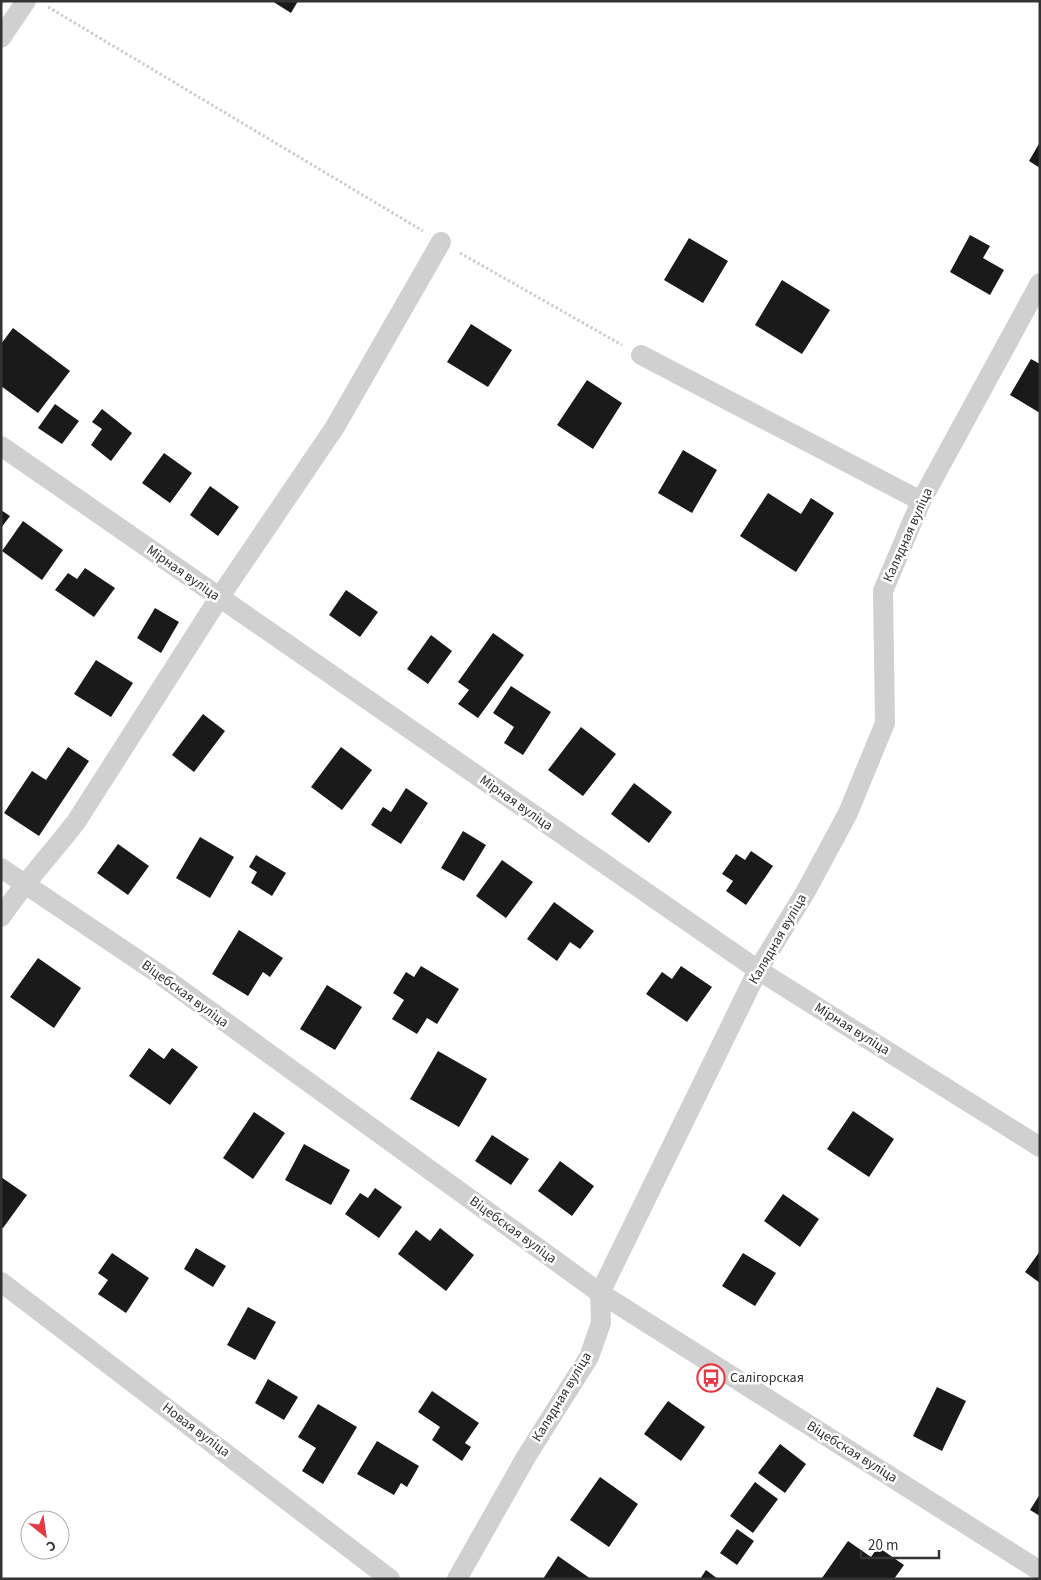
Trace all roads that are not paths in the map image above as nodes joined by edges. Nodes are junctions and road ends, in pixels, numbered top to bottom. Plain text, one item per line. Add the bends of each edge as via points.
1 (26, 1) edge
2 (1, 38) edge
3 (441, 242) road end
4 (1040, 283) edge
5 (641, 355) road end
6 (1, 446) edge
7 (921, 501) junction
8 (219, 598) junction
9 (1, 868) edge
10 (24, 884) junction
11 (1, 917) edge
12 (758, 970) junction
13 (1040, 1147) edge
14 (1, 1282) edge
15 (600, 1293) junction
16 (1040, 1571) edge
17 (390, 1579) edge
18 (457, 1579) edge

1 - 2 street
3 - 8 street via 335,427
4 - 7 street, Калядная вуліца
5 - 7 street
6 - 8 street, Мірная вуліца
7 - 12 street, Калядная вуліца via 883,591 885,723 848,813
8 - 10 street via 76,822
8 - 12 street, Мірная вуліца
9 - 10 street, Віцебская вуліца
10 - 11 street
10 - 15 street, Віцебская вуліца via 159,974
12 - 13 street, Мірная вуліца
12 - 15 street, Калядная вуліца
14 - 17 street, Новая вуліца
15 - 16 street, Віцебская вуліца
15 - 18 street, Калядная вуліца via 601,1323 589,1357 526,1457

